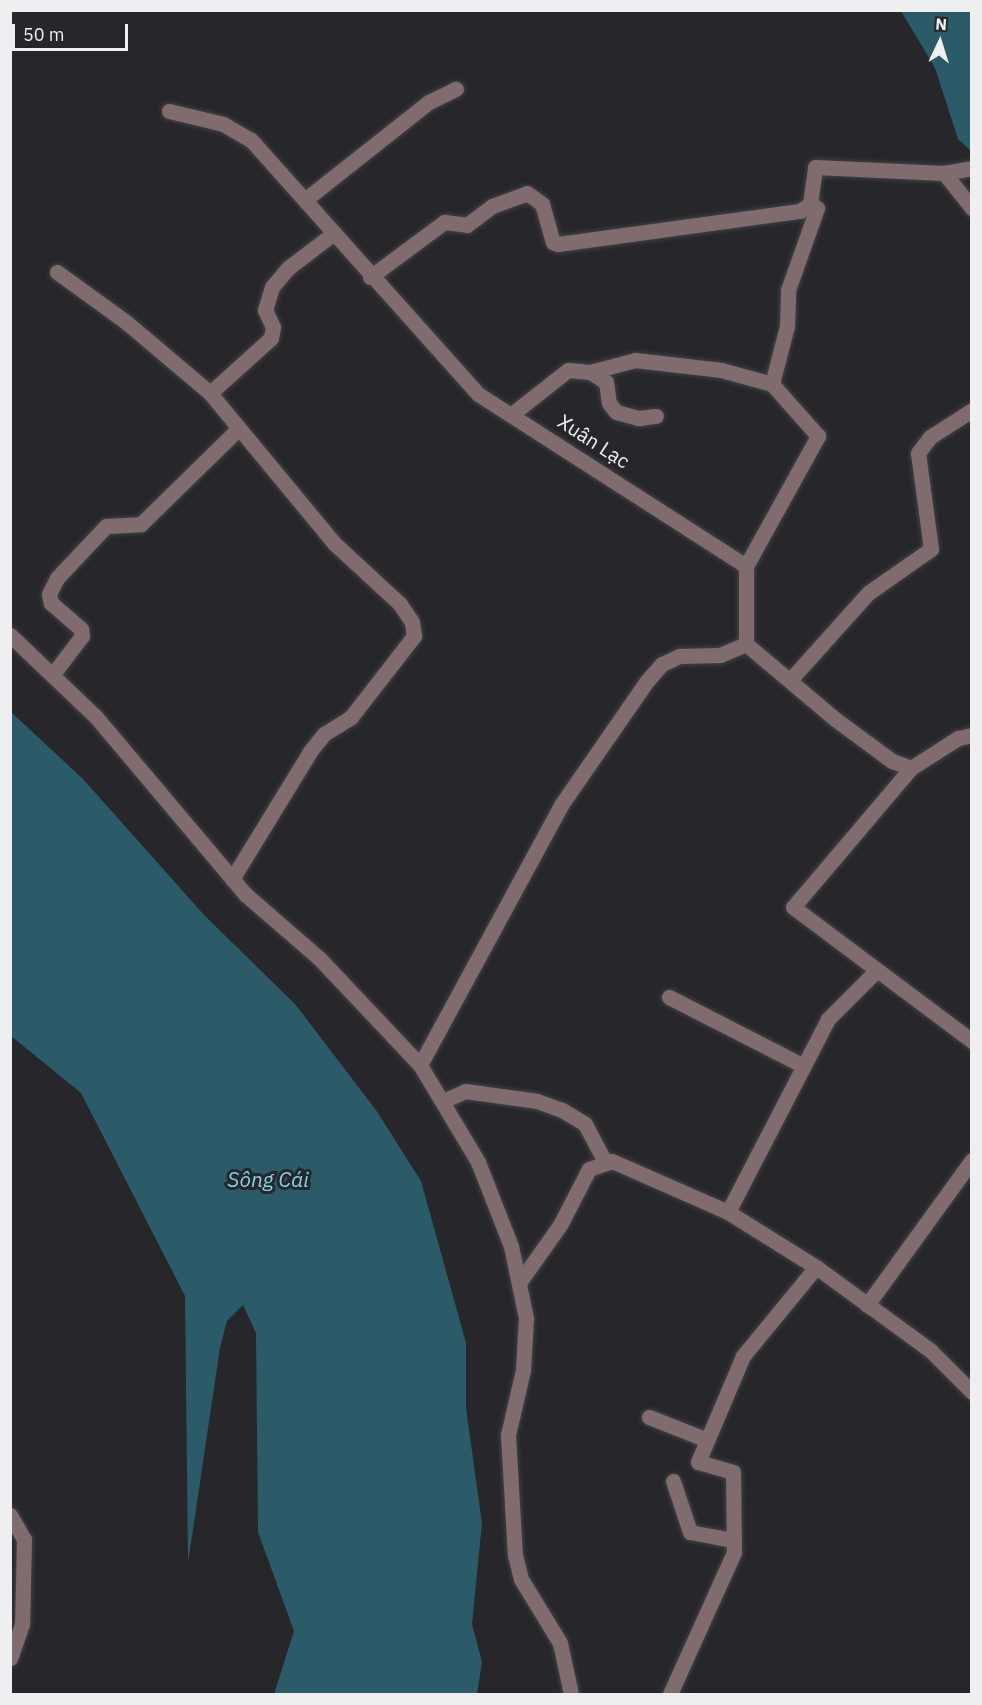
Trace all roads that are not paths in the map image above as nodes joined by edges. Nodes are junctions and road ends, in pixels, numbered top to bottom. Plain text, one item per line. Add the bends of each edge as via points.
1 (456, 89) dead end
2 (169, 111) dead end
3 (972, 168) edge
4 (944, 173) junction
5 (306, 200) junction
6 (810, 204) junction
7 (972, 208) edge
8 (334, 233) junction
9 (57, 272) dead end
10 (370, 276) junction
11 (590, 372) junction
12 (772, 384) junction
13 (210, 393) junction
14 (972, 410) edge
15 (512, 414) junction
16 (656, 416) dead end
17 (238, 429) junction
18 (746, 566) junction
19 (10, 635) edge
20 (746, 644) junction
21 (53, 674) junction
22 (790, 680) junction
23 (972, 735) edge
24 (911, 768) junction
25 (232, 879) junction
26 (877, 970) junction
27 (669, 997) dead end
28 (972, 1041) edge
29 (420, 1065) junction
30 (802, 1065) junction
31 (443, 1101) junction
32 (604, 1160) junction
33 (972, 1160) edge
34 (728, 1212) junction
35 (816, 1267) junction
36 (521, 1281) junction
37 (867, 1305) junction
38 (972, 1392) edge
39 (649, 1417) dead end
40 (707, 1440) junction
41 (673, 1481) dead end
42 (10, 1515) edge
43 (733, 1540) junction
44 (10, 1658) edge
45 (571, 1695) edge
46 (670, 1695) edge

1 - 5 street via 429,102
2 - 5 street, Xuân Lạc via 240,132
3 - 4 street
4 - 6 street via 815,167
4 - 7 street
5 - 8 street, Xuân Lạc
6 - 10 street via 776,216 558,244 553,242 542,204 527,193 492,206 467,225 444,222
6 - 12 street via 817,208 788,290 788,326
8 - 10 street, Xuân Lạc
8 - 13 street via 288,268 272,287 265,310 273,327 271,338
9 - 13 street via 126,322
10 - 15 street, Xuân Lạc via 467,385
11 - 12 street via 635,360 721,370
11 - 15 street via 568,370 560,374
11 - 16 street via 606,382 609,403 616,412 639,418
12 - 18 street via 818,436
13 - 17 street
14 - 22 street via 930,436 918,453 931,549 868,593
15 - 18 street, Xuân Lạc
17 - 21 street via 141,524 106,526 57,578 49,594 51,603 81,629 82,636
17 - 25 street via 334,543 400,604 414,629 411,640 351,717 324,734 311,750
18 - 20 street
19 - 21 street
20 - 22 street
20 - 29 street via 720,655 679,656 662,664 647,681 561,805
21 - 25 street via 96,717
22 - 24 street via 892,761
23 - 24 street via 958,738
24 - 26 street via 793,907
25 - 29 street via 320,959
26 - 28 street
26 - 30 street via 828,1019
27 - 30 street
29 - 31 street
30 - 34 street
31 - 32 street via 465,1091 554,1107 585,1124
31 - 36 street via 490,1188
32 - 34 street via 654,1177
32 - 36 street via 590,1169 560,1226
33 - 37 street
34 - 35 street
35 - 37 street
35 - 40 street via 743,1356
36 - 45 street via 526,1318 523,1370 508,1435 515,1555 521,1579 560,1642
37 - 38 street via 931,1351
39 - 40 street
40 - 43 street via 698,1462 733,1472
41 - 43 street via 690,1532
42 - 44 street via 24,1539 22,1624
43 - 46 street via 732,1561

